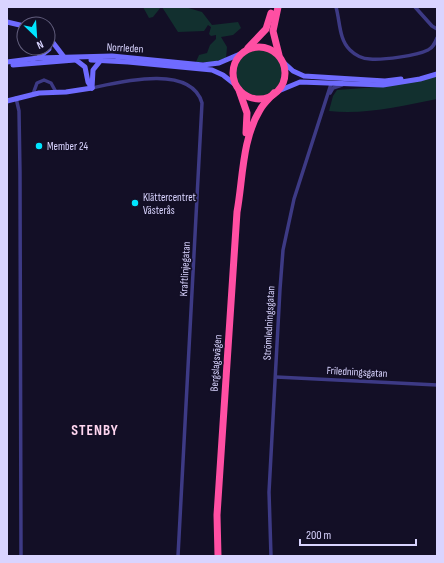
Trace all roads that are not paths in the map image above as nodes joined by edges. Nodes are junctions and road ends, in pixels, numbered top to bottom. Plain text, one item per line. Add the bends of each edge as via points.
1 (273, 7) edge
2 (278, 7) edge
3 (336, 7) edge
4 (415, 7) edge
5 (437, 29) edge
6 (437, 38) edge
7 (56, 46) edge
8 (243, 52) junction
9 (42, 56) edge
10 (64, 57) junction
11 (38, 58) junction
12 (76, 60) junction
13 (101, 60) junction
14 (281, 60) junction
15 (7, 64) edge
16 (437, 70) edge
17 (437, 74) edge
18 (332, 81) junction
19 (343, 84) junction
20 (237, 87) junction
21 (92, 88) junction
22 (56, 92) junction
23 (275, 93) junction
24 (33, 94) junction
25 (16, 98) junction
26 (327, 98) junction
27 (7, 101) edge
28 (237, 212) junction
29 (276, 377) junction
30 (437, 385) edge
31 (218, 515) junction
32 (21, 556) edge
33 (178, 556) edge
34 (213, 556) edge
35 (218, 556) edge
36 (271, 556) edge

1 - 8 highway via 266,29
2 - 14 highway via 273,31
3 - 6 street via 344,41 349,50 357,56 370,59 413,54 433,46
4 - 5 street
7 - 10 main road
8 - 10 main road, Norrleden via 218,63 203,65 128,57
8 - 14 highway via 252,48 265,48
8 - 20 highway via 234,66
9 - 11 main road
10 - 11 main road, Norrleden
11 - 15 main road, Norrleden
12 - 13 main road, Norrleden
12 - 15 main road, Norrleden
12 - 21 main road via 85,67
13 - 20 main road, Norrleden via 212,70 223,75
13 - 21 main road via 93,70
14 - 18 main road via 298,74
14 - 23 highway via 284,80
16 - 18 main road via 385,81
17 - 19 main road via 383,85
18 - 19 main road
18 - 23 main road via 300,82
18 - 26 street, Strömledningsgatan
19 - 26 street, Strömledningsgatan via 333,88
20 - 23 highway via 253,98 264,98
20 - 28 highway, Bergslagsvägen via 245,105 248,123 239,174
21 - 22 main road
21 - 33 street, Kraftlinjegatan via 128,81 168,80 191,86 202,103
22 - 24 main road
22 - 24 street via 51,83 44,80 37,83
23 - 28 highway, Bergslagsvägen via 261,108 252,128
24 - 25 main road
25 - 27 main road
25 - 32 street via 19,111 20,173
26 - 29 street, Strömledningsgatan via 294,199 286,236 280,289
28 - 31 highway, Bergslagsvägen
29 - 30 street, Friledningsgatan
29 - 36 street, Strömledningsgatan via 269,492
31 - 34 highway, Bergslagsvägen via 215,520
31 - 35 highway, Bergslagsvägen

